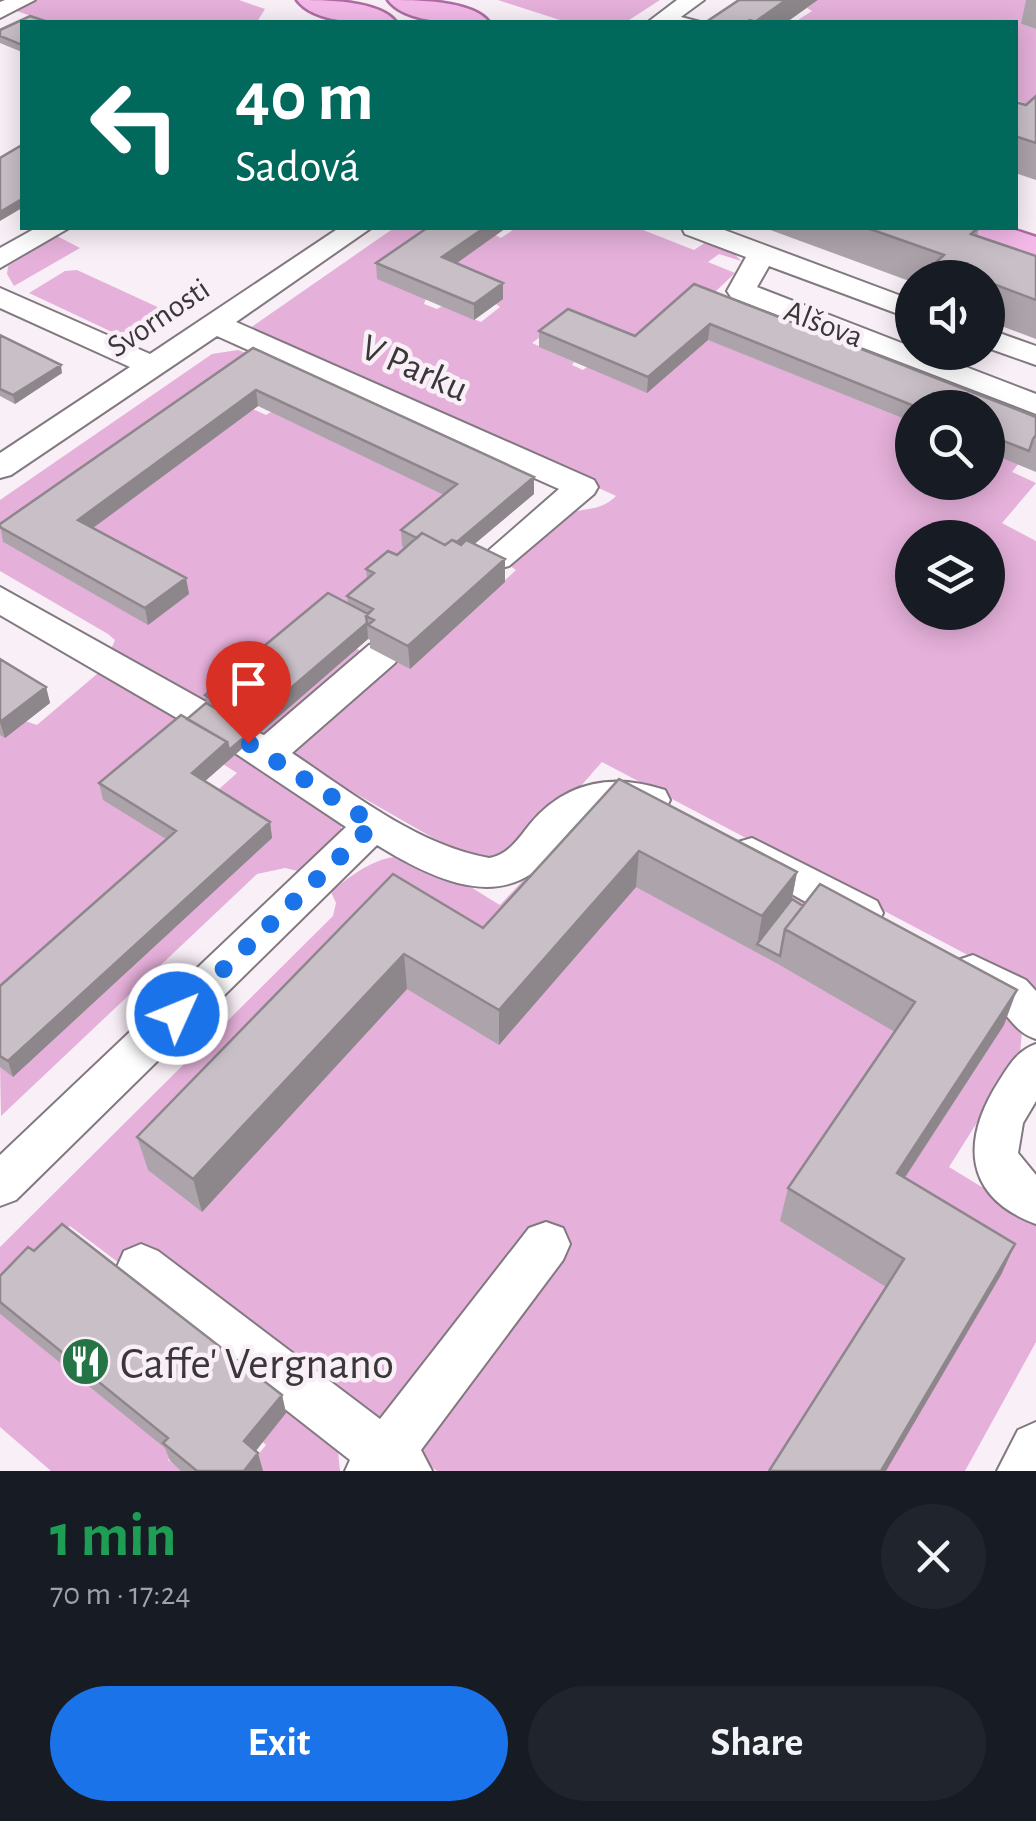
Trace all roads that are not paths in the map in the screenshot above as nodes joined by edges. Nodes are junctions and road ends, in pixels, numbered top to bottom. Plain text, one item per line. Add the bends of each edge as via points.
1 (24, 0) edge
2 (314, 0) edge
3 (406, 0) edge
4 (693, 0) edge
5 (0, 12) edge
6 (665, 19) edge
7 (373, 20) edge
8 (466, 20) edge
9 (51, 230) edge
10 (354, 230) edge
11 (701, 230) edge
12 (976, 230) edge
13 (1036, 250) edge
14 (762, 252) junction
15 (0, 260) edge
16 (0, 297) edge
17 (895, 303) edge
18 (213, 323) junction
19 (1005, 344) edge
20 (1036, 356) edge
21 (150, 364) junction
22 (1036, 364) edge
23 (996, 390) edge
24 (1005, 392) edge
25 (1005, 393) edge
26 (1036, 405) edge
27 (7, 454) edge
28 (497, 558) edge
29 (0, 599) edge
30 (382, 654) edge
31 (202, 716) edge
32 (374, 824) junction
33 (896, 930) edge
34 (944, 957) edge
35 (1036, 1021) edge
36 (1036, 1064) edge
37 (0, 1185) edge
38 (1036, 1203) edge
39 (546, 1244) dead end
40 (140, 1267) dead end
41 (1036, 1448) edge
42 (388, 1466) edge
43 (1023, 1471) edge

1 - 5 street
2 - 7 main road
3 - 8 main road
4 - 6 street
9 - 15 street
10 - 18 street, Svornosti
11 - 14 street, Alšova
12 - 13 main road
14 - 17 street, Alšova
14 - 23 street, Alšova via 741,291
16 - 21 street
18 - 21 street, Svornosti
18 - 28 street, V Parku via 582,487
19 - 20 street
21 - 27 street, Svornosti
22 - 24 street
25 - 26 street, Alšova
29 - 31 street
30 - 32 street via 257,749
32 - 33 street via 448,864 490,874 516,866 575,804 616,793 651,800
32 - 37 street
34 - 35 street via 1011,993
36 - 38 street via 994,1126 998,1164
39 - 42 street
40 - 42 street
41 - 43 street

